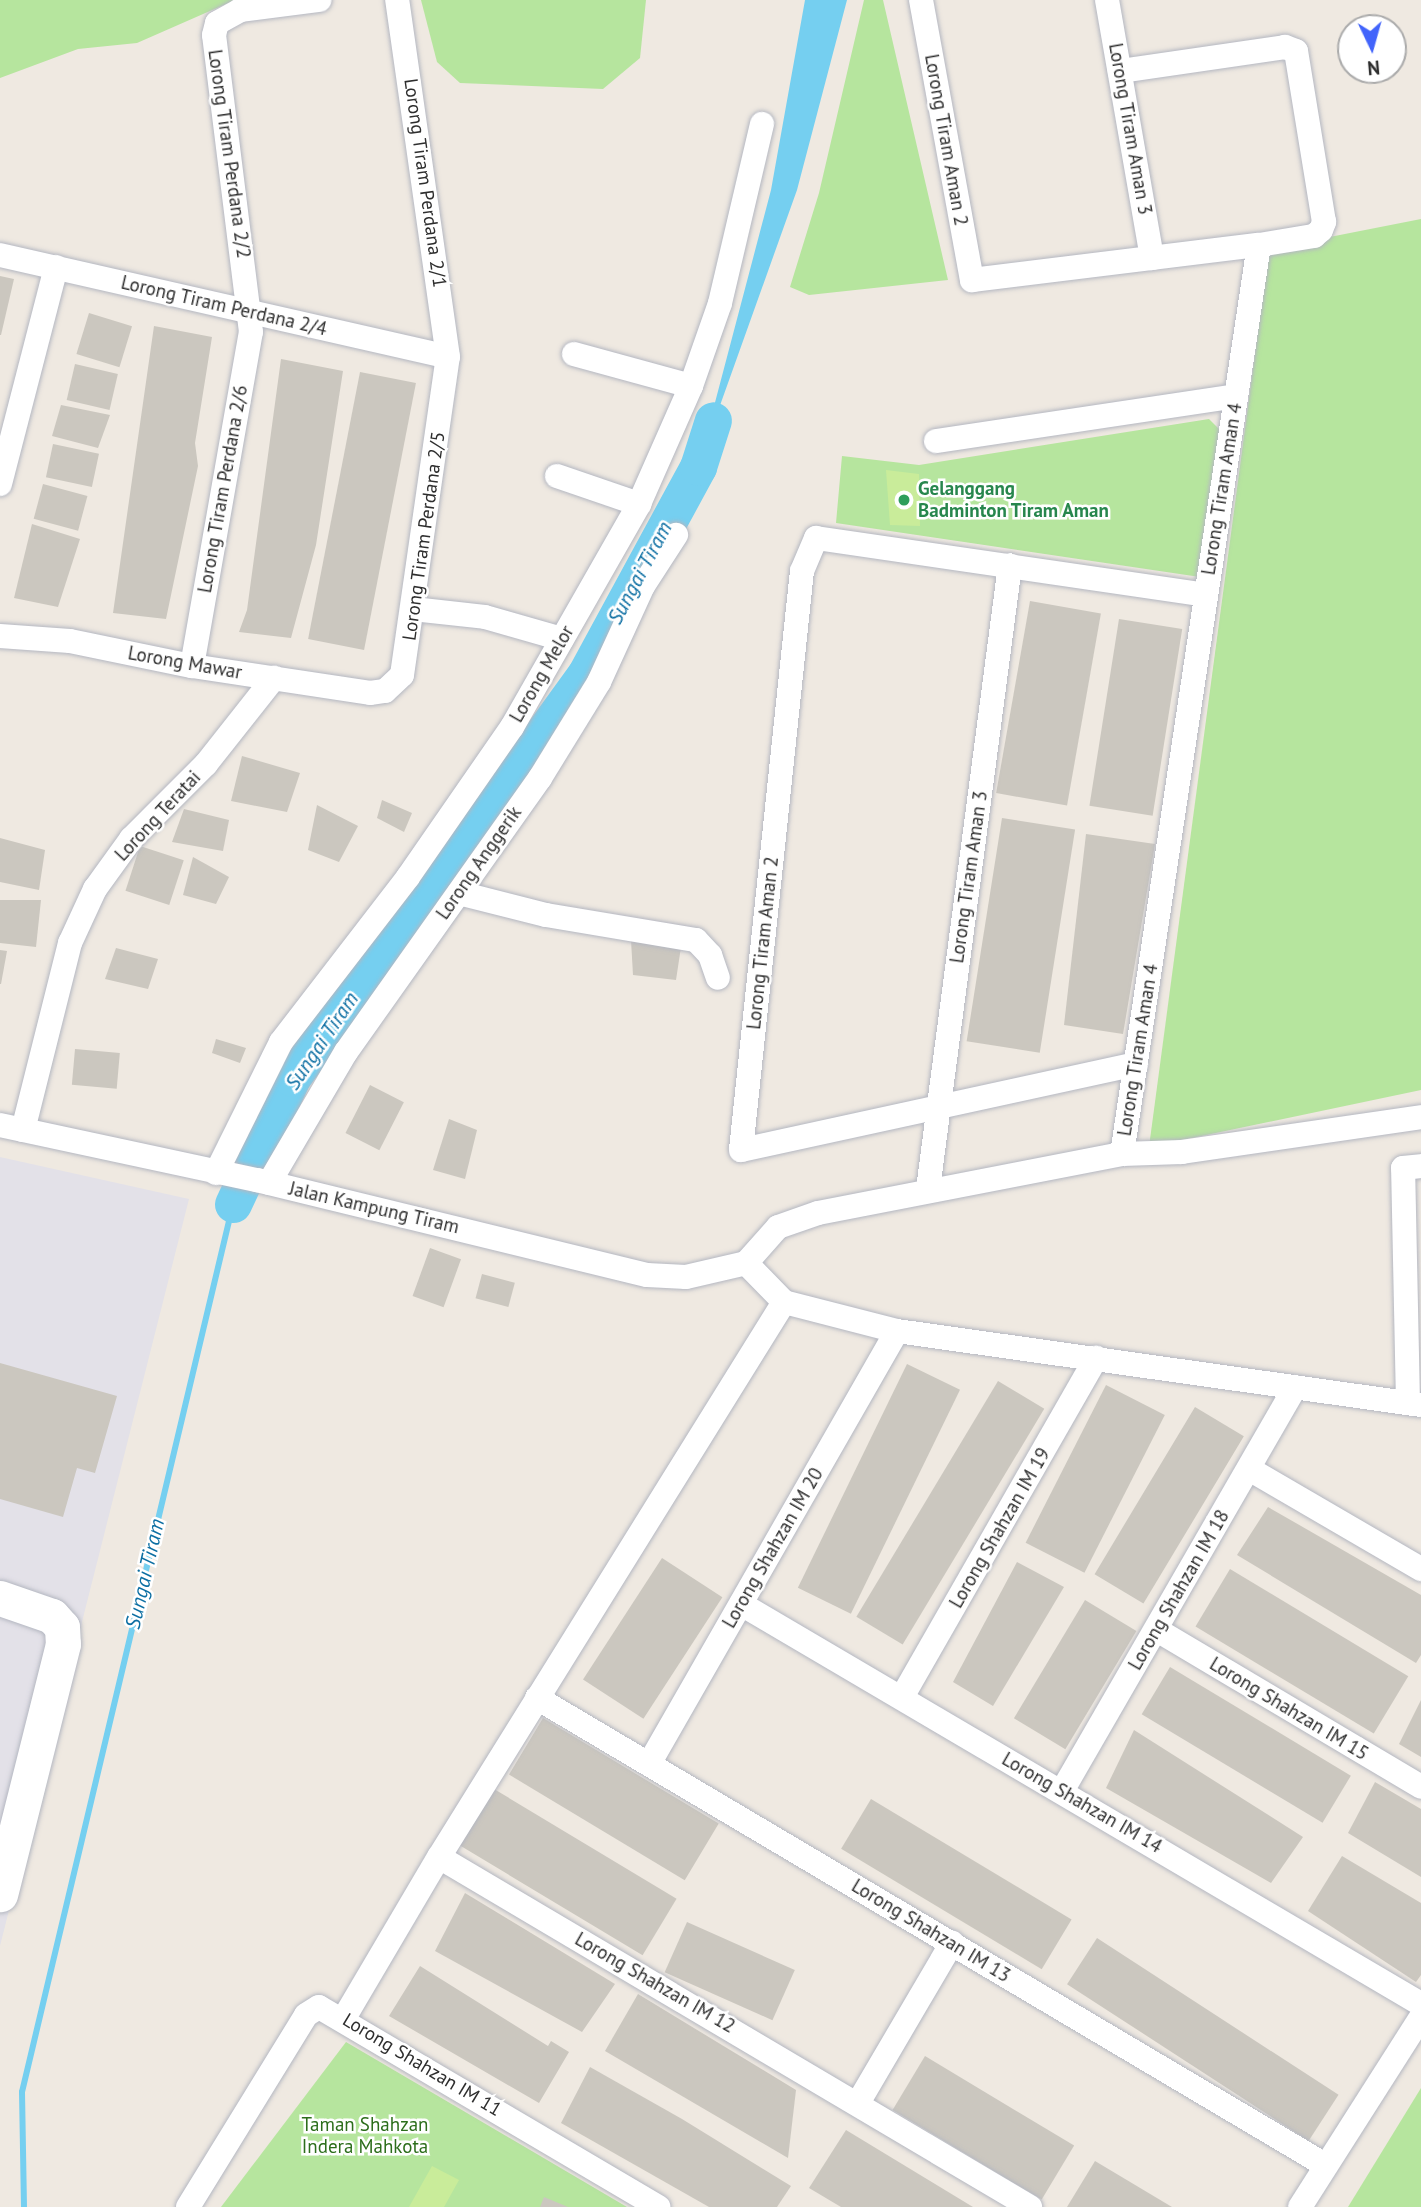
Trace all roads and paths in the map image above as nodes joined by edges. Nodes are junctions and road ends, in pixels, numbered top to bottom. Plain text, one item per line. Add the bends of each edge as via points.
1 (319, 0) edge
2 (921, 0) edge
3 (1107, 0) edge
4 (399, 4) edge
5 (1120, 71) junction
6 (762, 124) dead end
7 (1259, 245) junction
8 (0, 255) edge
9 (1152, 258) junction
10 (56, 267) junction
11 (250, 312) junction
12 (574, 354) dead end
13 (448, 357) junction
14 (691, 386) junction
15 (1236, 396) junction
16 (936, 441) dead end
17 (2, 468) edge
18 (557, 476) dead end
19 (639, 504) junction
20 (676, 535) dead end
21 (1010, 565) junction
22 (1206, 595) junction
23 (414, 609) junction
24 (1, 639) edge
25 (562, 639) junction
26 (192, 666) junction
27 (274, 678) junction
28 (370, 693) joint
29 (459, 893) junction
30 (718, 978) dead end
31 (1136, 1064) junction
32 (938, 1108) junction
33 (1421, 1116) edge
34 (11, 1128) edge
35 (1122, 1154) junction
36 (1412, 1167) edge
37 (224, 1174) junction
38 (263, 1181) junction
39 (928, 1189) junction
40 (747, 1263) junction
41 (784, 1302) junction
42 (897, 1331) junction
43 (1096, 1358) junction
44 (1295, 1388) junction
45 (1414, 1404) edge
46 (1249, 1469) junction
47 (1421, 1569) edge
48 (0, 1598) edge
49 (741, 1604) junction
50 (1157, 1630) junction
51 (902, 1697) junction
52 (537, 1698) junction
53 (649, 1764) junction
54 (1421, 1787) edge
55 (1062, 1791) junction
56 (439, 1857) junction
57 (0, 1894) edge
58 (952, 1943) junction
59 (1421, 2004) edge
60 (1421, 2017) edge
61 (344, 2018) junction
62 (858, 2103) junction
63 (1325, 2165) junction
64 (188, 2207) edge
65 (658, 2207) edge
66 (1030, 2207) edge
67 (1300, 2207) edge

1 - 11 street, Lorong Tiram Perdana 2/2 via 240,10 217,23 214,35
2 - 9 street, Lorong Tiram Aman 2 via 971,281
3 - 5 street, Lorong Tiram Aman 3
4 - 13 street, Lorong Tiram Perdana 2/1
5 - 7 street via 1285,47 1296,51 1324,222 1314,236
5 - 9 street, Lorong Tiram Aman 3
6 - 14 street, Lorong Melor via 720,303
7 - 9 street
7 - 15 street, Lorong Tiram Aman 4
8 - 10 street, Lorong Tiram Perdana 2/4
10 - 11 street, Lorong Tiram Perdana 2/4
10 - 17 street
11 - 13 street, Lorong Tiram Perdana 2/4
11 - 26 street, Lorong Tiram Perdana 2/6 via 251,332
12 - 14 street
13 - 23 street, Lorong Tiram Perdana 2/5
14 - 19 street, Lorong Melor
15 - 16 street
15 - 22 street, Lorong Tiram Aman 4
18 - 19 street
19 - 25 street, Lorong Melor
20 - 29 street, Lorong Anggerik via 643,586 598,682 540,778
21 - 22 street
21 - 32 street, Lorong Tiram Aman 3
21 - 32 street, Lorong Tiram Aman 2 via 816,538 802,571 741,1150
22 - 31 street, Lorong Tiram Aman 4
23 - 25 street via 485,617
23 - 28 street, Lorong Tiram Perdana 2/5 via 402,675 386,691
24 - 26 street, Lorong Mawar via 70,641
25 - 37 street, Lorong Melor via 512,727 415,866 281,1042
26 - 27 street, Lorong Mawar
27 - 28 street, Lorong Mawar
27 - 34 street, Lorong Teratai via 205,764 131,839 95,889 67,955
29 - 30 street via 546,915 696,940 710,955
29 - 38 street, Lorong Anggerik via 346,1052
31 - 32 street
31 - 35 street, Lorong Tiram Aman 4
32 - 39 street, Lorong Tiram Aman 3
33 - 35 street via 1196,1150
34 - 37 street, Jalan Kampung Tiram
35 - 39 street
36 - 45 street
37 - 38 street, Jalan Kampung Tiram
38 - 40 street, Jalan Kampung Tiram via 647,1275 687,1277
39 - 40 street via 796,1219 766,1237
40 - 41 street
41 - 42 street
41 - 52 street
42 - 43 street
42 - 49 street, Lorong Shahzan IM 20
43 - 44 street
43 - 51 street, Lorong Shahzan IM 19
44 - 45 street
44 - 46 street, Lorong Shahzan IM 18
46 - 47 street
46 - 50 street, Lorong Shahzan IM 18
48 - 57 street via 52,1616 62,1627 61,1662
49 - 51 street, Lorong Shahzan IM 14
49 - 53 street, Lorong Shahzan IM 20
50 - 54 street, Lorong Shahzan IM 15
50 - 55 street, Lorong Shahzan IM 18
51 - 55 street, Lorong Shahzan IM 14
52 - 53 street, Lorong Shahzan IM 13
52 - 56 street
53 - 58 street, Lorong Shahzan IM 13
55 - 59 street, Lorong Shahzan IM 14
56 - 61 street
56 - 62 street, Lorong Shahzan IM 12
58 - 62 street
58 - 63 street, Lorong Shahzan IM 13
60 - 63 street
61 - 64 street, Lorong Shahzan IM 11 via 319,2007 306,2015
61 - 65 street, Lorong Shahzan IM 11
62 - 66 street, Lorong Shahzan IM 12
63 - 67 street

